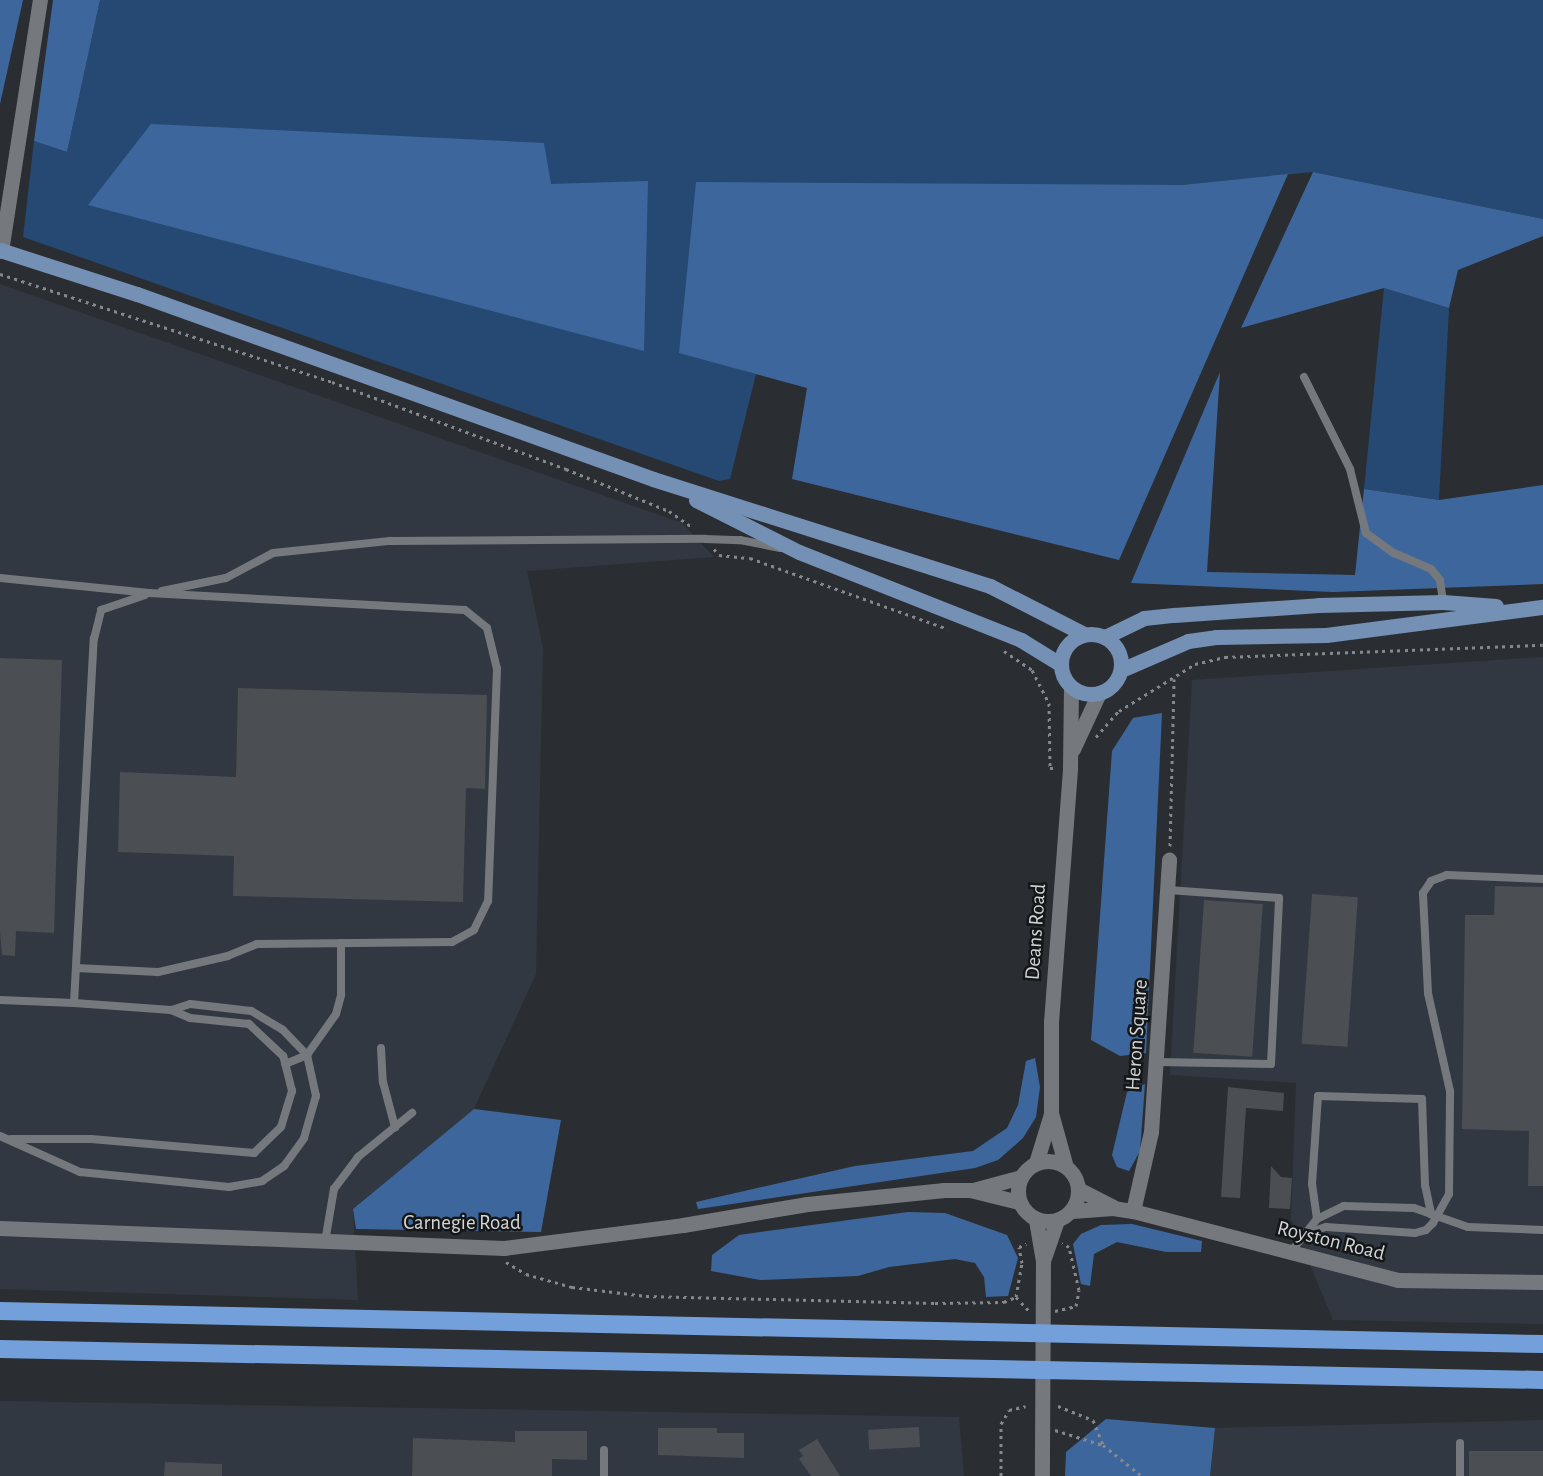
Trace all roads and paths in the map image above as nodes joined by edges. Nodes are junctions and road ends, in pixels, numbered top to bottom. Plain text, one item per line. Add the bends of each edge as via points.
1 (40, 0) edge
2 (0, 250) edge
3 (0, 274) edge
4 (1304, 377) dead end
5 (653, 479) junction
6 (705, 539) junction
7 (799, 552) junction
8 (0, 578) edge
9 (149, 593) junction
10 (1443, 602) junction
11 (1536, 608) edge
12 (953, 631) dead end
13 (1084, 633) junction
14 (1105, 637) junction
15 (1543, 645) edge
16 (998, 647) dead end
17 (1060, 664) junction
18 (1121, 670) junction
19 (1174, 680) junction
20 (1071, 687) junction
21 (1099, 693) junction
22 (1092, 741) dead end
23 (1070, 761) junction
24 (1169, 860) joint
25 (1543, 879) edge
26 (1168, 890) junction
27 (341, 943) junction
28 (76, 968) junction
29 (0, 1000) edge
30 (74, 1002) junction
31 (171, 1010) junction
32 (381, 1048) dead end
33 (307, 1055) junction
34 (1156, 1062) junction
35 (285, 1064) junction
36 (412, 1113) dead end
37 (1051, 1113) junction
38 (395, 1127) junction
39 (0, 1136) edge
40 (11, 1139) junction
41 (1036, 1163) junction
42 (1066, 1167) junction
43 (1021, 1177) junction
44 (1078, 1189) junction
45 (970, 1190) junction
46 (1018, 1202) junction
47 (1113, 1208) junction
48 (1072, 1211) junction
49 (1133, 1211) junction
50 (1434, 1215) junction
51 (1317, 1219) junction
52 (1036, 1220) junction
53 (1057, 1221) junction
54 (0, 1226) edge
55 (1543, 1230) edge
56 (1301, 1234) junction
57 (1045, 1238) junction
58 (325, 1242) junction
59 (504, 1248) junction
60 (1289, 1254) junction
61 (1543, 1282) edge
62 (1016, 1297) junction
63 (0, 1311) edge
64 (1037, 1311) dead end
65 (1046, 1311) dead end
66 (1543, 1344) edge
67 (0, 1349) edge
68 (1543, 1380) edge
69 (1026, 1406) dead end
70 (1058, 1406) dead end
71 (1043, 1428) junction
72 (1460, 1443) dead end
73 (1103, 1445) junction
74 (604, 1450) dead end
75 (604, 1476) edge
76 (1001, 1476) edge
77 (1042, 1476) edge
78 (1142, 1476) edge
79 (1460, 1476) edge

1 - 2 street
2 - 5 main road via 137,294
3 - 6 path via 332,382 566,469 669,511
4 - 10 lane via 1350,469 1366,533 1394,553 1431,569 1440,579
5 - 7 main road
5 - 13 main road via 990,586
6 - 7 lane via 740,540
6 - 9 lane via 390,541 273,553 226,578
6 - 12 path via 719,555 750,558
7 - 17 main road via 1021,640
8 - 9 lane
9 - 27 lane via 465,610 487,628 497,669 488,901 474,930 452,942
9 - 28 lane via 101,610 93,639
10 - 11 main road
10 - 14 main road via 1319,605 1154,617
11 - 18 main road via 1326,635 1188,641
13 - 14 main road
13 - 17 main road via 1065,646
14 - 18 main road via 1119,651
15 - 19 path via 1225,657 1196,664
16 - 23 path via 1032,670 1049,703 1050,768
17 - 20 main road via 1064,680
18 - 21 main road via 1111,687
19 - 22 path via 1119,711
19 - 24 path
20 - 21 main road via 1084,694
20 - 23 street, Deans Road
21 - 23 street, Deans Road
23 - 37 street, Deans Road via 1051,1022
24 - 26 street, Heron Square
25 - 50 lane via 1447,875 1431,881 1423,893 1428,993 1450,1091 1449,1194
26 - 34 street, Heron Square
26 - 34 lane via 1279,898 1271,1064
27 - 28 lane via 257,944 228,956 158,972
27 - 33 lane via 341,995 336,1014
28 - 30 lane
29 - 30 lane
30 - 31 lane
31 - 33 lane via 190,1004 251,1011 283,1030
31 - 35 lane via 190,1018 249,1024 283,1056
32 - 38 lane via 382,1082
33 - 35 lane
33 - 40 lane via 316,1096 304,1138 284,1166 262,1181 229,1187 80,1172
34 - 49 street, Heron Square via 1151,1132
35 - 40 lane via 292,1091 281,1127 254,1153 91,1139
36 - 38 lane
37 - 41 street, Deans Road
37 - 42 street, Deans Road
38 - 58 lane via 358,1157 334,1189
39 - 40 lane
41 - 42 street via 1046,1161
41 - 43 street
42 - 44 street
43 - 45 street, Carnegie Road
43 - 46 street
44 - 47 street, Royston Road
44 - 48 street
45 - 46 street, Carnegie Road
45 - 59 street, Carnegie Road via 807,1204
46 - 52 street
47 - 48 street, Royston Road
47 - 49 street, Royston Road
48 - 53 street
49 - 60 street, Royston Road
50 - 51 lane via 1414,1208 1344,1206
50 - 51 lane via 1425,1185 1422,1099 1318,1096 1312,1184
50 - 55 lane via 1468,1227
50 - 56 lane via 1426,1230 1415,1233 1326,1227
51 - 56 lane
52 - 53 street
52 - 57 street
53 - 57 street
54 - 58 street, Carnegie Road
56 - 60 lane
57 - 62 path via 1019,1247 1022,1263
57 - 65 path via 1069,1247 1079,1290 1076,1306
57 - 71 street
58 - 59 street, Carnegie Road
59 - 62 path via 508,1266 526,1274 573,1287 646,1296 935,1303 1005,1302
60 - 61 street, Royston Road via 1398,1280
62 - 64 path via 1028,1311
63 - 66 highway
67 - 68 highway
69 - 76 path via 1009,1410 1001,1424
70 - 73 path via 1093,1420
71 - 73 path
71 - 77 street
72 - 79 lane
73 - 78 path
74 - 75 lane

